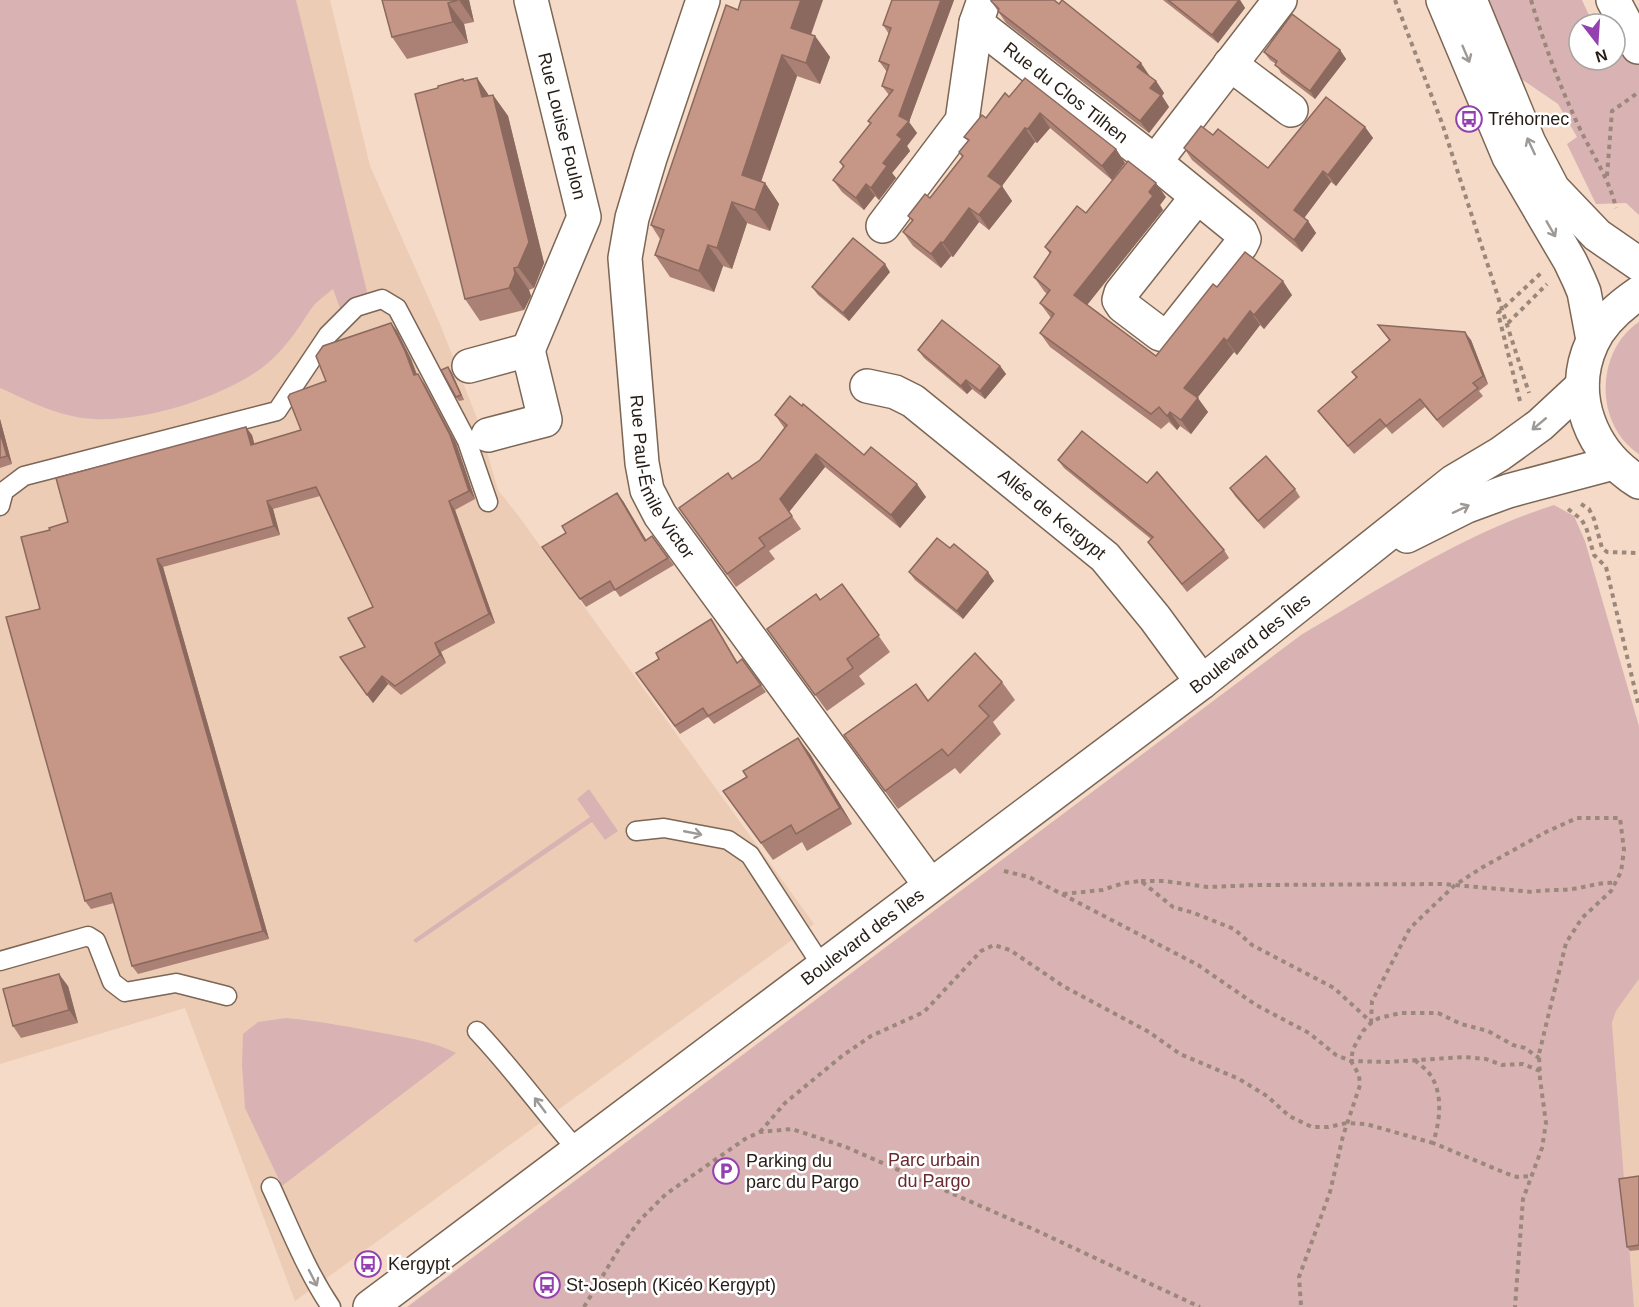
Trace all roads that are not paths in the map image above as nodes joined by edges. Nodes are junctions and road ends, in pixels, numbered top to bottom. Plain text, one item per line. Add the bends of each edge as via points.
1 (531, 0) edge
2 (703, 0) edge
3 (1443, 0) edge
4 (1470, 0) edge
5 (1613, 0) edge
6 (1277, 1) edge
7 (980, 11) edge
8 (1638, 46) edge
9 (1230, 64) junction
10 (1291, 110) dead end
11 (1155, 162) junction
12 (1197, 197) dead end
13 (883, 226) dead end
14 (1639, 264) edge
15 (1639, 293) edge
16 (1593, 340) junction
17 (528, 350) junction
18 (468, 366) dead end
19 (867, 386) dead end
20 (1582, 386) junction
21 (488, 435) dead end
22 (1613, 463) junction
23 (1639, 482) edge
24 (488, 502) dead end
25 (0, 506) edge
26 (1352, 563) junction
27 (1202, 682) junction
28 (636, 831) dead end
29 (930, 885) junction
30 (0, 961) edge
31 (822, 966) junction
32 (227, 996) dead end
33 (477, 1031) dead end
34 (577, 1150) junction
35 (272, 1187) dead end
36 (332, 1307) edge
37 (370, 1307) edge

1 - 17 street, Rue Louise Foulon via 584,217
2 - 29 street, Rue Paul-Émile Victor via 650,158 625,258 647,490 660,515
3 -> 16 street via 1559,264 1584,292
14 -> 4 street via 1597,235 1604,220 1552,189
5 - 8 street
6 - 9 street
7 - 11 street, Rue du Clos Tilhen
7 - 13 street, Rue du Clos Tilhen via 962,122
9 - 10 street
9 - 11 street
11 - 12 street, Rue du Clos Tilhen
15 - 16 street via 1612,314
16 - 20 street
17 - 18 street
17 - 21 street via 545,420
19 - 27 street, Allée de Kergypt via 914,401 1105,557
20 - 22 street via 1586,414 1596,440
20 -> 26 street, Boulevard des Îles via 1540,425 1453,482
22 - 23 street
26 -> 22 street, Boulevard des Îles via 1467,506
24 - 25 lane via 467,441 397,308 382,299 356,307 328,335 277,411 24,476 4,492
26 - 27 street, Boulevard des Îles
27 - 29 street, Boulevard des Îles
28 -> 31 lane via 664,828 728,840 750,855
29 - 31 street, Boulevard des Îles
30 - 32 lane via 88,936 96,941 112,982 125,992 176,983
31 - 34 street, Boulevard des Îles
34 -> 33 lane
34 - 37 street, Boulevard des Îles
35 -> 36 lane via 297,1246

